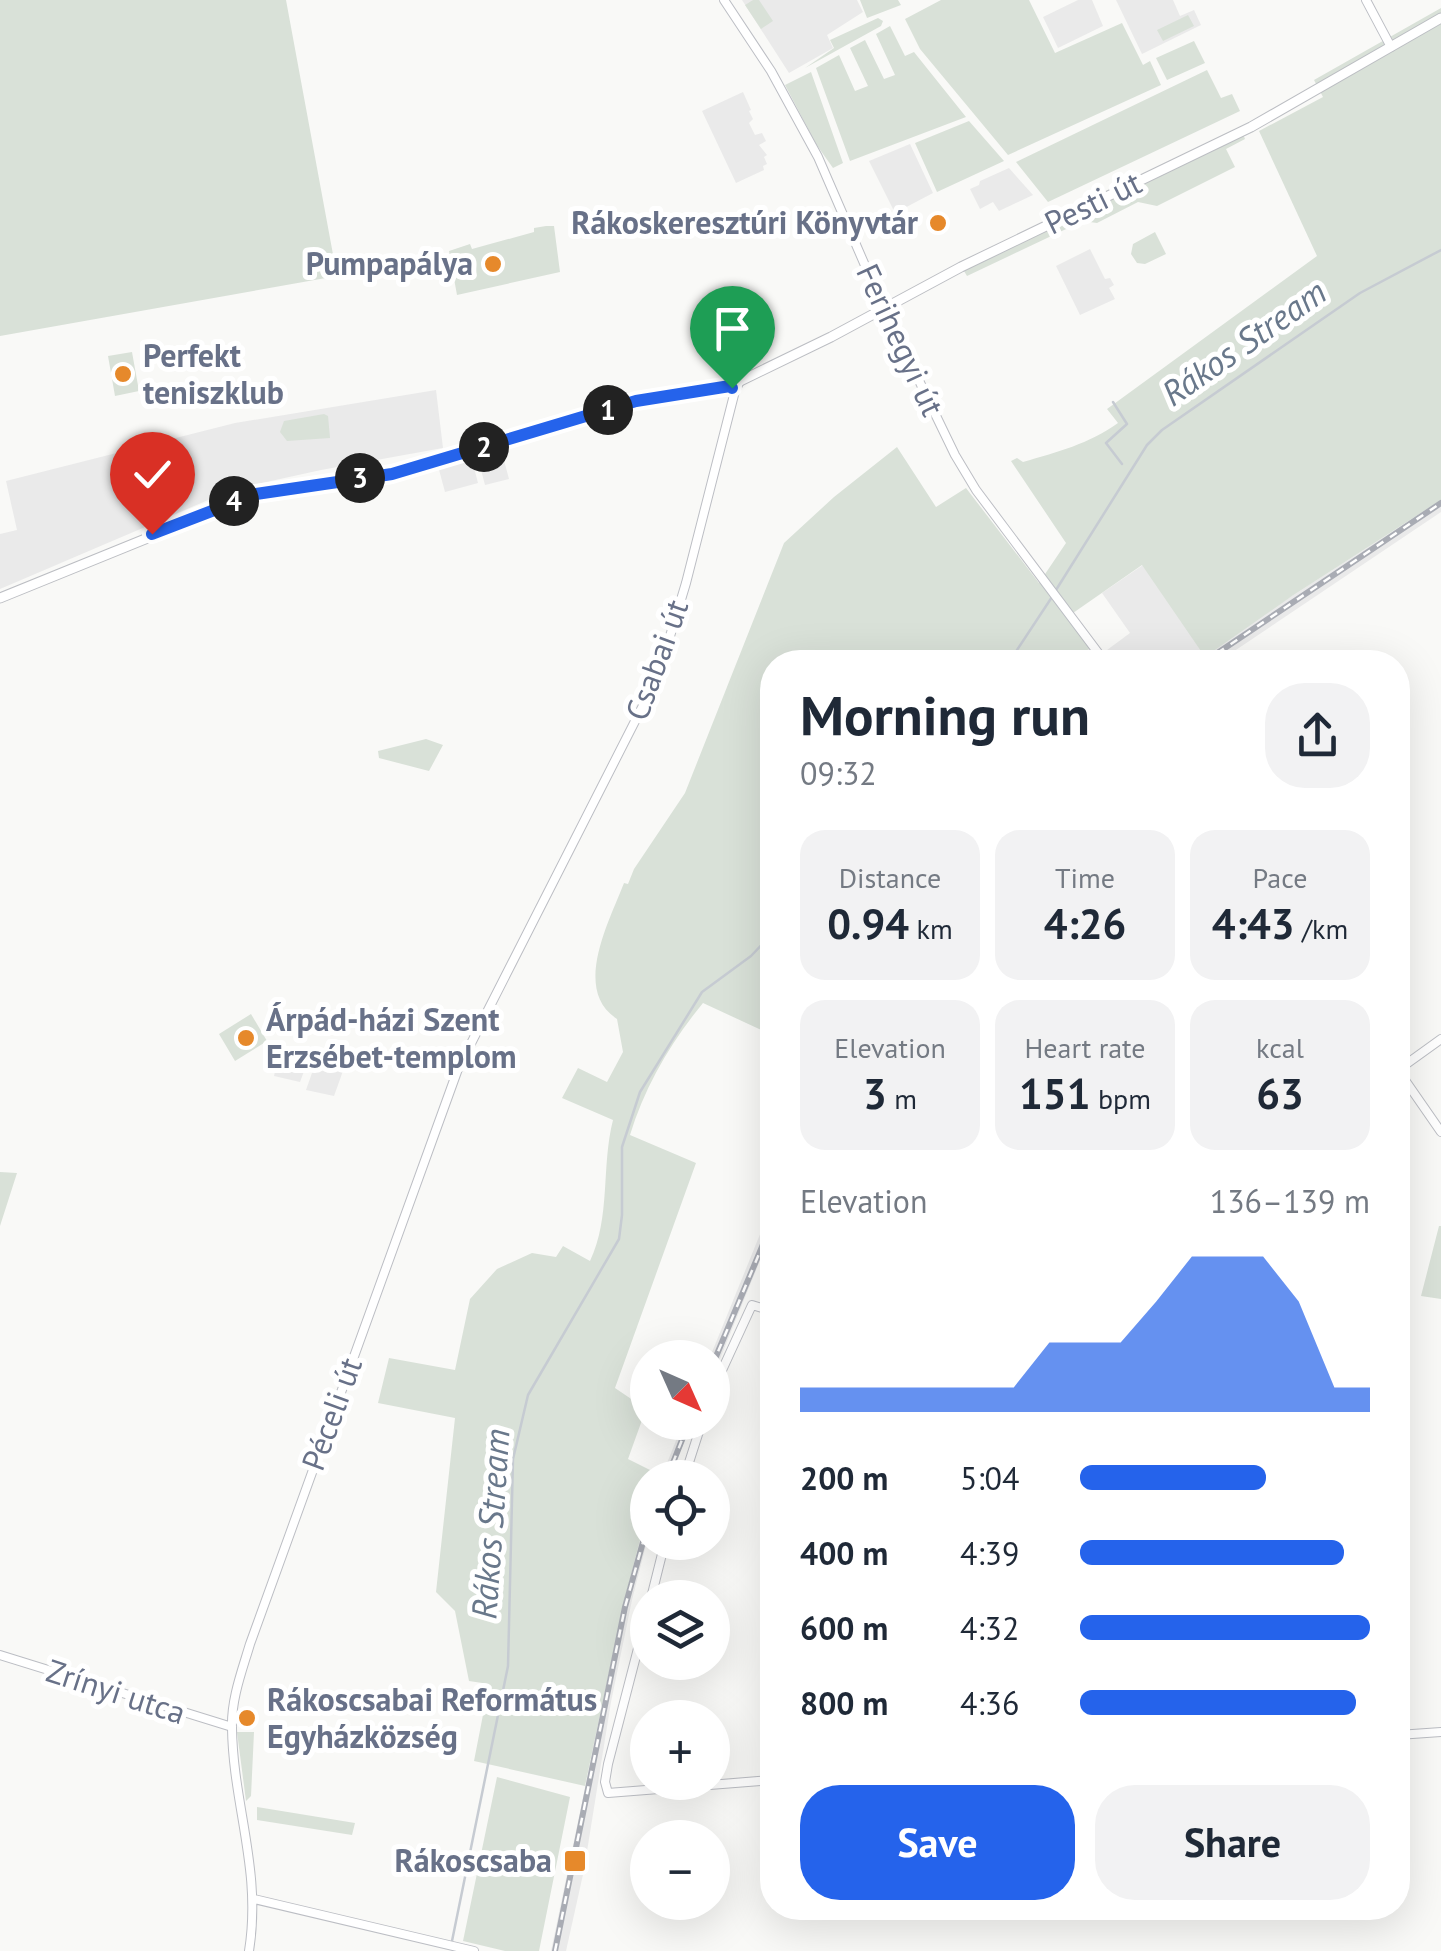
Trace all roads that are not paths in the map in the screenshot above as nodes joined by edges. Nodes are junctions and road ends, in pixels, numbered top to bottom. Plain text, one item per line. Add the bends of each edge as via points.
1 (724, 0) edge
2 (1366, 0) edge
3 (1441, 18) edge
4 (1391, 47) junction
5 (884, 308) junction
6 (759, 372) junction
7 (741, 380) junction
8 (732, 388) junction
9 (705, 390) junction
10 (731, 404) junction
11 (0, 598) edge
12 (1095, 650) edge
13 (544, 902) joint
14 (1441, 1039) edge
15 (1410, 1061) edge
16 (1410, 1087) edge
17 (1441, 1132) edge
18 (760, 1307) edge
19 (730, 1353) edge
20 (0, 1655) edge
21 (630, 1679) edge
22 (232, 1728) junction
23 (1441, 1732) edge
24 (1410, 1734) edge
25 (760, 1781) edge
26 (254, 1899) junction
27 (249, 1951) edge
28 (474, 1951) edge

1 - 5 main road, Ferihegyi út via 818,158
2 - 4 main road
3 - 4 main road, Pesti út
4 - 5 main road, Pesti út via 1251,127
5 - 6 main road, Pesti út
5 - 12 main road, Ferihegyi út via 960,465
6 - 7 main road, Pesti út
6 - 10 main road, Csabai út
7 - 8 main road, Pesti út
7 - 9 main road, Pesti út
8 - 9 main road, Pesti út
8 - 10 main road, Csabai út
9 - 11 main road, Pesti út via 636,401 392,474 256,494
10 - 13 main road, Csabai út via 658,676
13 - 22 main road, Péceli út via 458,1069 250,1644
14 - 15 main road
16 - 17 main road
18 - 19 main road via 752,1305
20 - 22 main road, Zrínyi utca
21 - 25 main road via 608,1764 608,1793
22 - 26 main road, Péceli út
23 - 24 main road
26 - 27 main road, Péceli út
26 - 28 main road

